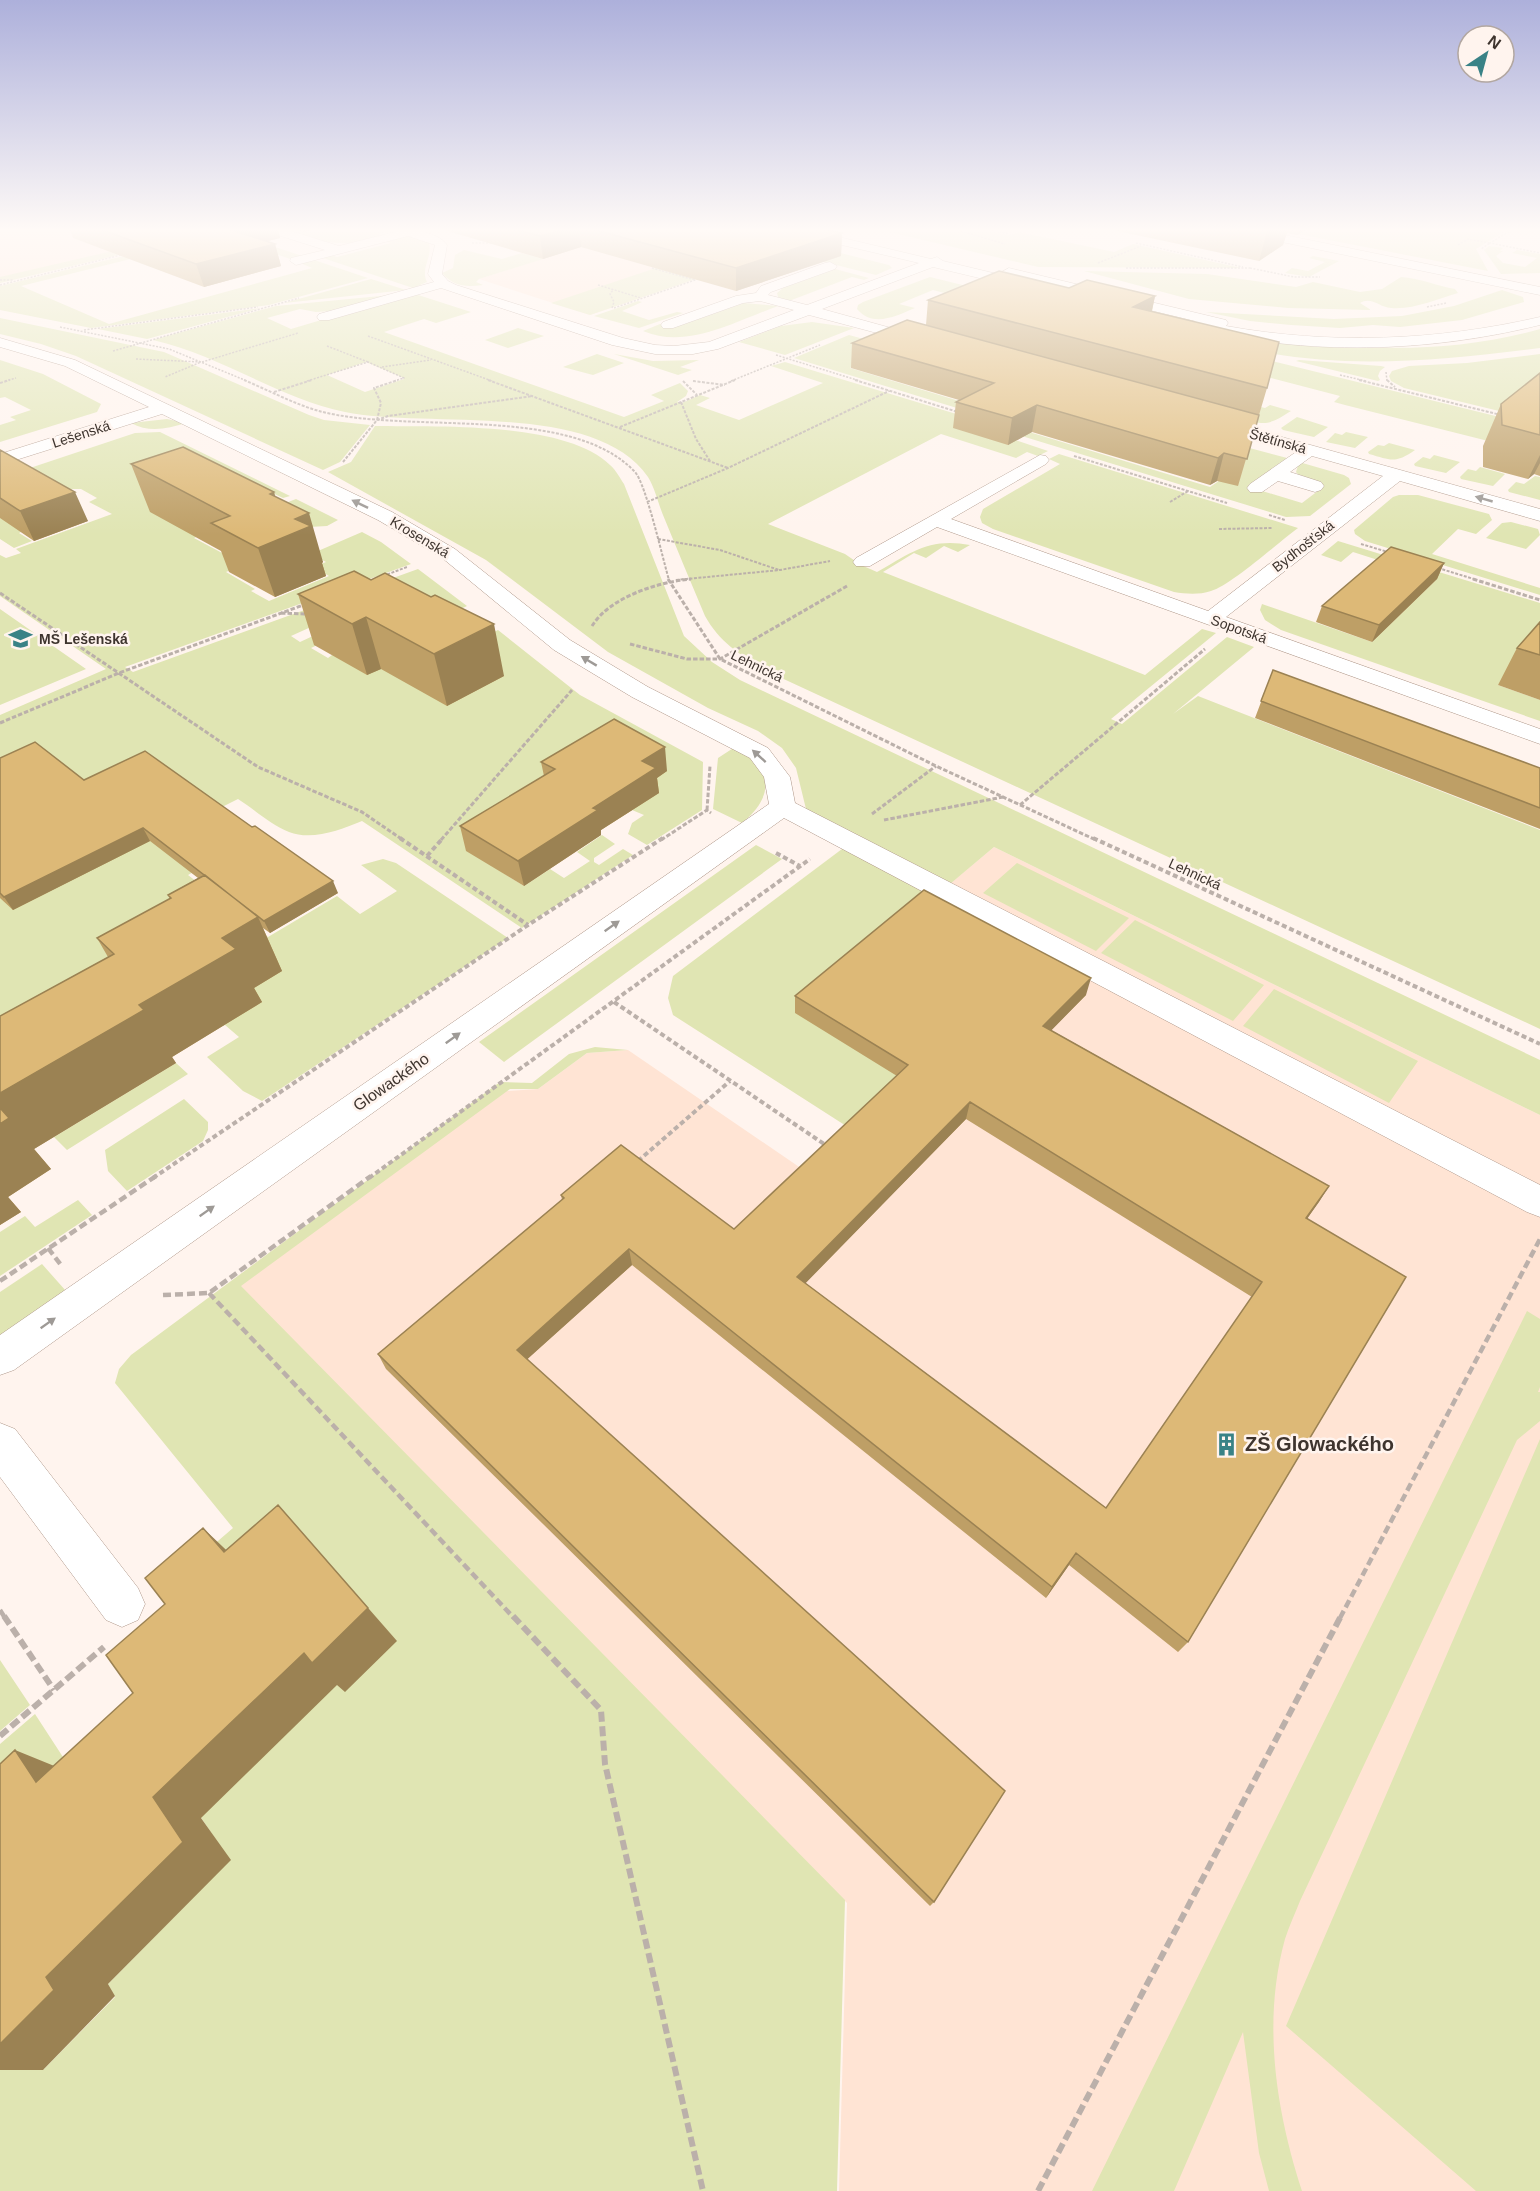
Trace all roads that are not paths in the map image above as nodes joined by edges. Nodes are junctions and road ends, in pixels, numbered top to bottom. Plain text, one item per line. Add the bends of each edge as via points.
1 (586, 330) edge
2 (755, 330) edge
3 (882, 330) edge
4 (1221, 330) edge
5 (1281, 330) edge
6 (1455, 330) edge
7 (1499, 330) edge
8 (0, 342) edge
9 (713, 346) junction
10 (946, 348) edge
11 (738, 354) dead end
12 (163, 408) junction
13 (1196, 418) edge
14 (1310, 450) junction
15 (0, 460) edge
16 (1040, 460) dead end
17 (1276, 474) junction
18 (1396, 475) junction
19 (1315, 486) dead end
20 (1256, 488) dead end
21 (1540, 515) edge
22 (937, 521) junction
23 (863, 562) road end
24 (1221, 623) junction
25 (1540, 737) edge
26 (783, 807) junction
27 (1540, 1202) edge
28 (0, 1357) edge
29 (0, 1443) edge
30 (122, 1604) road end

1 - 9 street via 641,348 682,352
2 - 9 street
3 - 10 street
4 - 7 street via 1338,343 1406,343 1465,338
5 - 6 street via 1400,335
8 - 12 street, Krosenská via 70,363
9 - 11 street
12 - 15 street, Lešenská
26 -> 12 street, Krosenská via 777,777 759,753 640,692 562,645 448,553 385,516
13 - 14 street, Štětínská
14 - 17 street
14 - 18 street, Štětínská
16 - 22 street
17 - 19 street
17 - 20 street
21 -> 18 street, Štětínská
18 - 24 street, Bydhošťská via 1313,529
22 - 23 street
22 - 24 street, Sopotská
24 - 25 street, Sopotská
26 - 27 street via 852,829
28 -> 26 street, Glowackého
29 - 30 street

